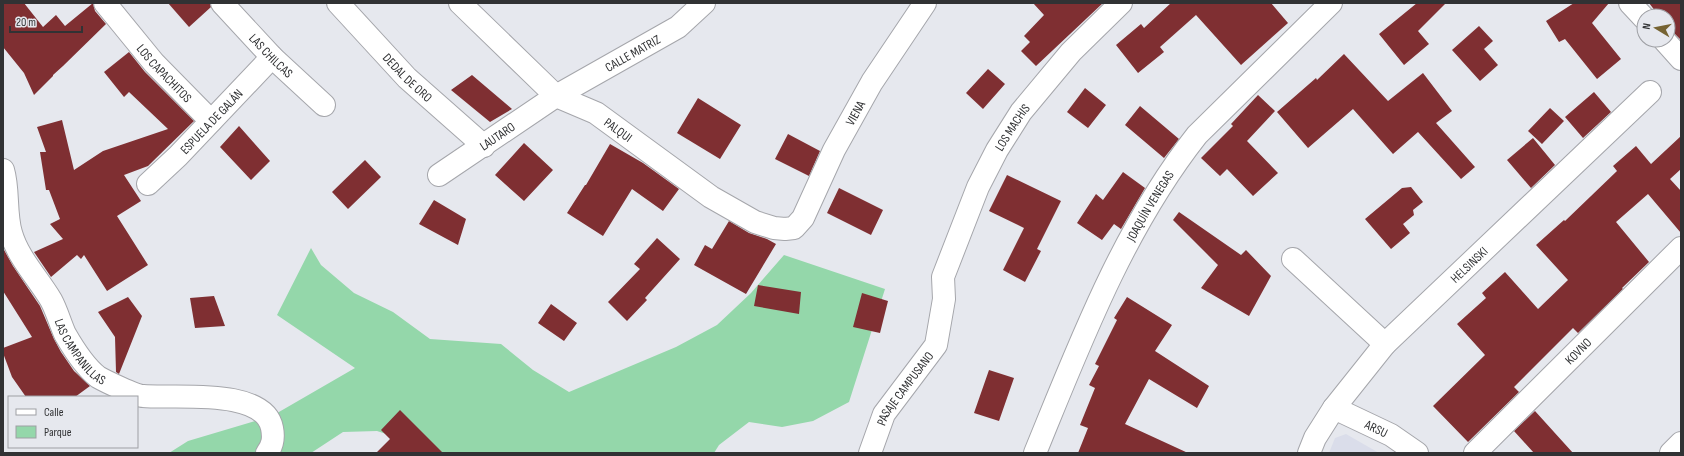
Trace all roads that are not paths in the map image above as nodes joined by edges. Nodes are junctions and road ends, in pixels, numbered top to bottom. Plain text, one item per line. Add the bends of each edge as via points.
1 (105, 3) edge
2 (222, 3) edge
3 (338, 3) edge
4 (460, 3) edge
5 (704, 3) edge
6 (925, 3) edge
7 (1121, 3) edge
8 (1331, 3) edge
9 (1671, 48) edge
10 (272, 57) junction
11 (1681, 59) edge
12 (1650, 92) dead end
13 (556, 96) junction
14 (324, 105) dead end
15 (211, 121) junction
16 (484, 146) junction
17 (3, 170) edge
18 (439, 175) dead end
19 (148, 184) dead end
20 (794, 228) joint
21 (1681, 248) edge
22 (1293, 259) dead end
23 (943, 277) joint
24 (1385, 344) junction
25 (1334, 408) junction
26 (1681, 443) edge
27 (267, 453) edge
28 (870, 453) edge
29 (1035, 453) edge
30 (1309, 453) edge
31 (1417, 453) edge
32 (1475, 453) edge
33 (1671, 453) edge

1 - 15 street, LOS CAPACHITOS via 154,63
2 - 10 street, LAS CHILCAS
3 - 16 street, DEDAL DE ORO via 407,78
4 - 13 street, PALQUI
5 - 13 street, CALLE MATRIZ via 678,27
6 - 20 street, VIENA via 872,82 834,150 803,218
7 - 23 street, LOS MACHIS via 1066,58 1021,112 978,187
8 - 29 street, JOAQUÍN VENEGAS via 1197,135 1181,155 1133,232 1080,342
9 - 11 street
10 - 14 street, LAS CHILCAS
10 - 15 street, ESPUELA DE GALÁN
12 - 24 street, HELSINSKI
13 - 16 street, LAUTARO
13 - 20 street, PALQUI via 596,113 711,197 755,222 774,228
15 - 19 street, ESPUELA DE GALÁN
16 - 18 street, LAUTARO
17 - 27 street, LAS CAMPANILLAS via 10,230 15,246 52,302 66,334 86,364 99,377 141,396 231,399 261,410 271,422 274,436 272,447
21 - 32 street, KOVNO
22 - 24 street
23 - 28 street, PASAJE CAMPUSANO via 944,299 936,345 884,414
24 - 25 street, HELSINSKI
25 - 30 street, HELSINSKI via 1315,438
25 - 31 street, ARSU via 1391,435
26 - 33 street

